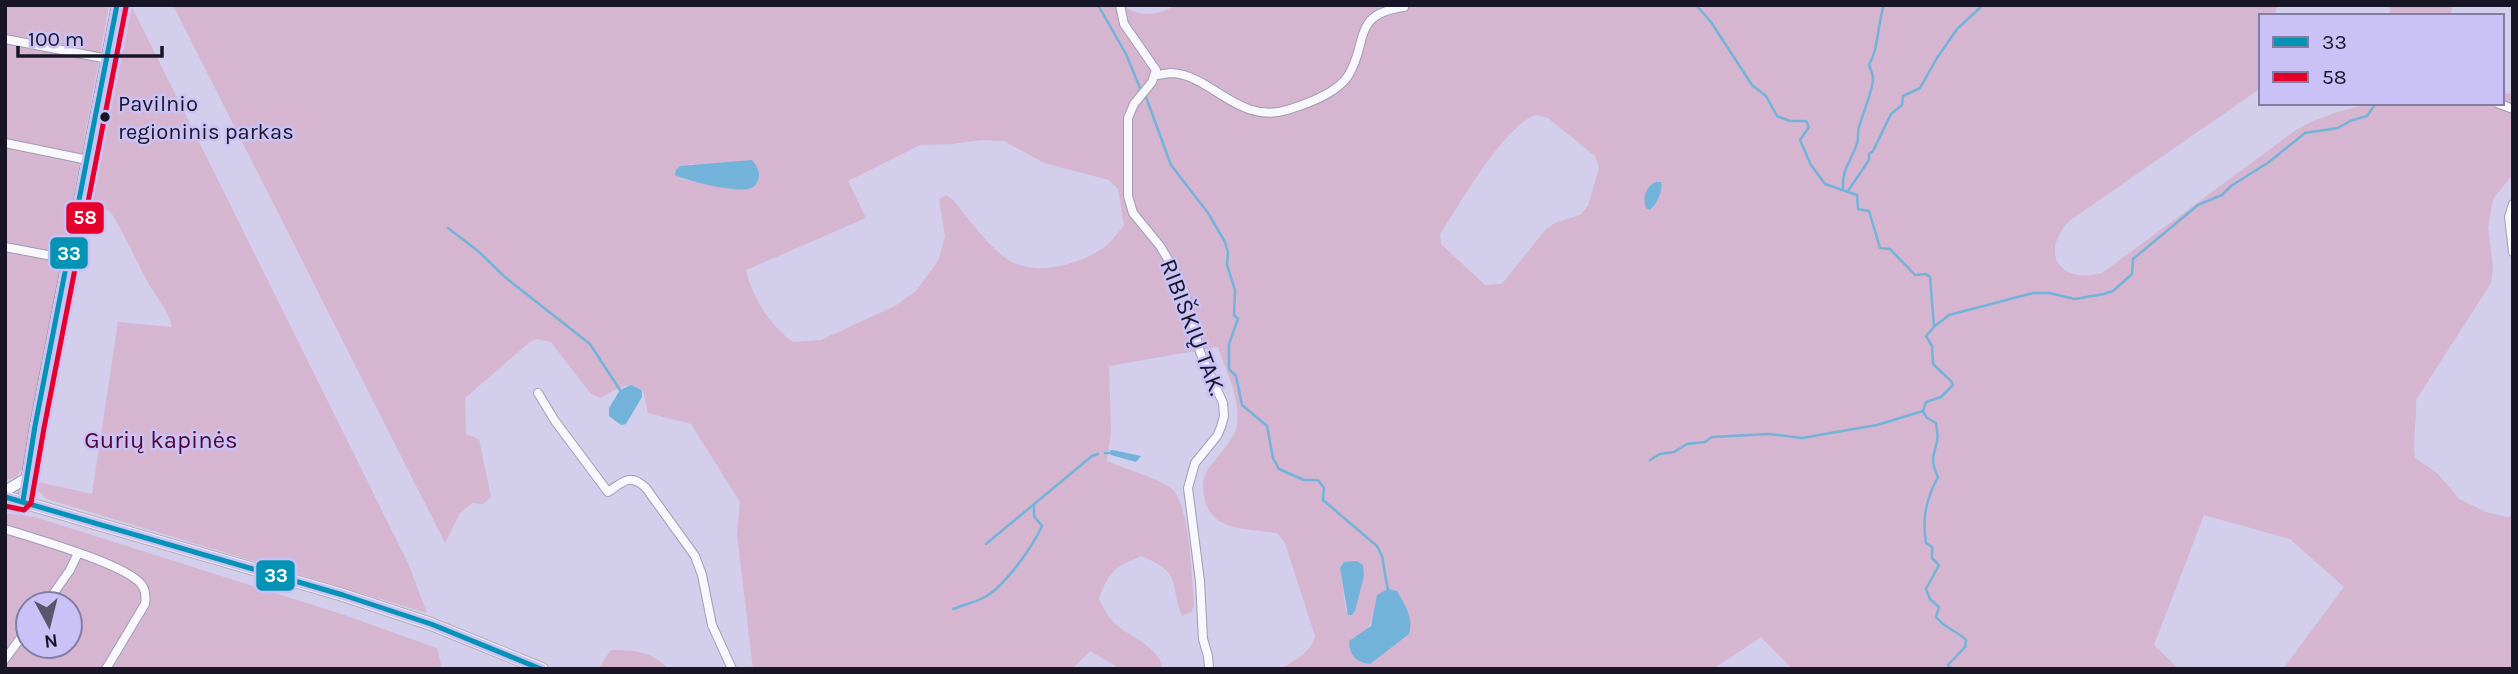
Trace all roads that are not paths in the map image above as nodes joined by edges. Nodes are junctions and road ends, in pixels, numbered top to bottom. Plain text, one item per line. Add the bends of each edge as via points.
1 (117, 5) edge
2 (1120, 5) edge
3 (1404, 7) dead end
4 (5, 39) edge
5 (108, 59) junction
6 (1156, 75) junction
7 (5, 143) edge
8 (88, 160) junction
9 (2513, 204) edge
10 (5, 247) edge
11 (2513, 252) edge
12 (68, 259) junction
13 (538, 393) dead end
14 (27, 478) junction
15 (5, 491) edge
16 (5, 497) edge
17 (23, 501) junction
18 (5, 529) edge
19 (78, 553) junction
20 (56, 590) edge
21 (106, 669) edge
22 (542, 669) edge
23 (732, 669) edge
24 (1209, 669) edge

1 - 5 street
2 - 6 street via 1124,24
3 - 6 street via 1381,12 1365,27 1348,76 1338,86 1286,110 1253,110 1185,76
4 - 5 street
5 - 8 street
6 - 24 street, RIBIŠKIŲ TAK. via 1128,118 1128,196 1133,213 1175,271 1200,352 1223,403 1221,427 1195,463 1188,488
7 - 8 street
8 - 12 street
9 - 11 street via 2509,218
10 - 12 street
12 - 14 street
13 - 23 street via 608,492 625,481 638,481 695,556 712,625
14 - 15 street
14 - 17 street
16 - 17 main road
17 - 22 main road via 343,595
18 - 19 street
19 - 20 street
19 - 21 street via 134,577 145,591 145,604

